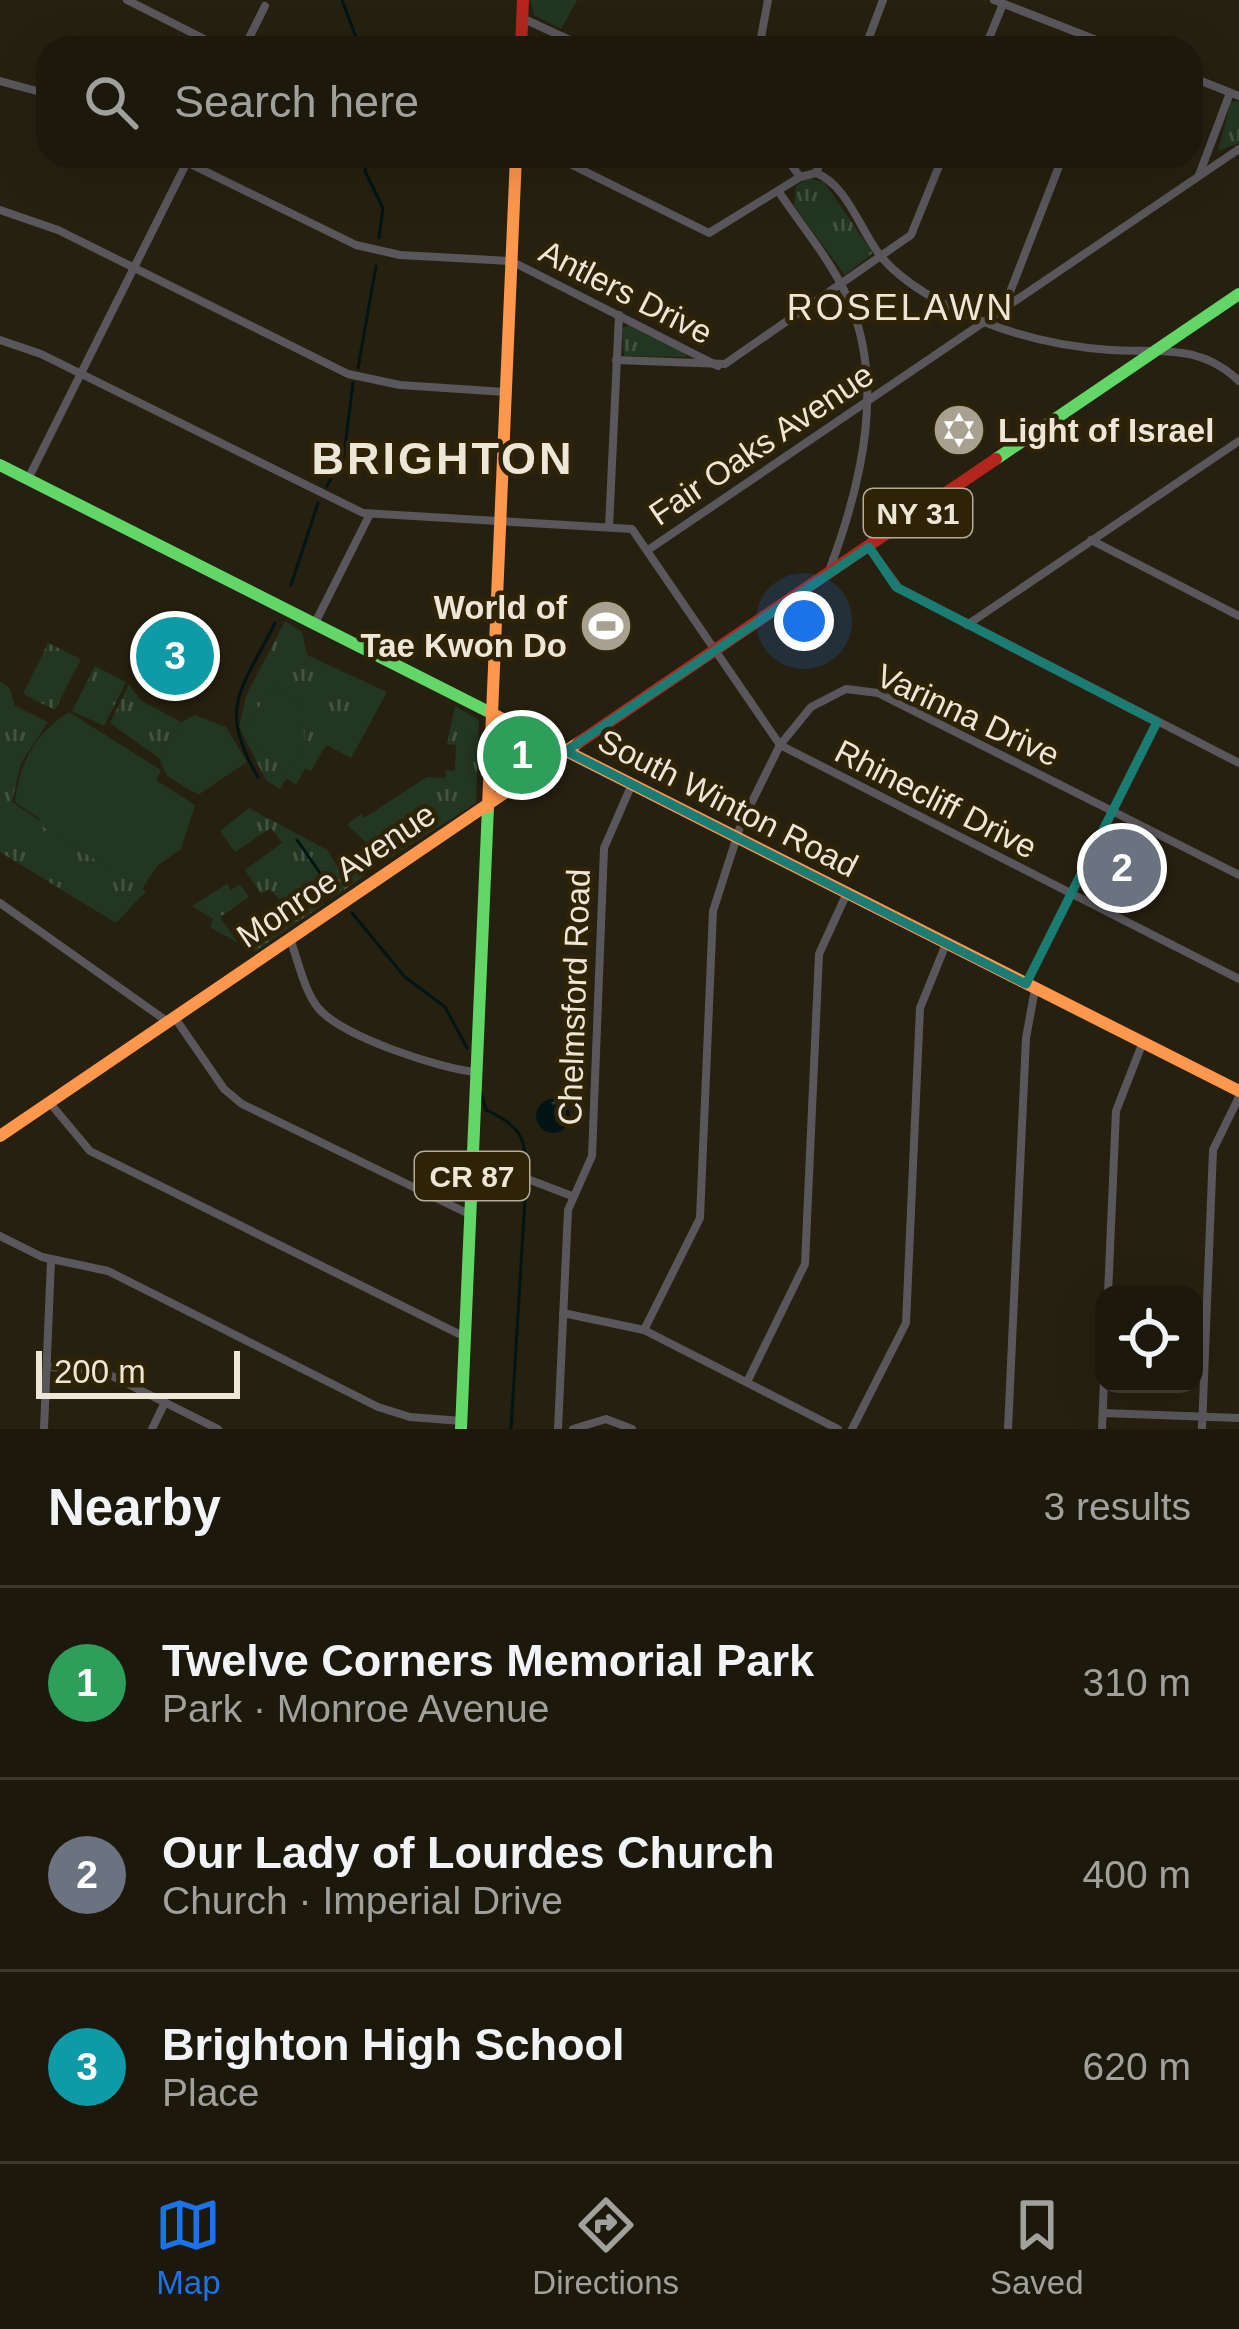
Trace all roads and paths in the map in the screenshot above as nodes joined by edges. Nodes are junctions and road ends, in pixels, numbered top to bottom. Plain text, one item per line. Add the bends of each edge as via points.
1 (127, 0) edge
2 (523, 0) edge
3 (768, 0) edge
4 (884, 0) edge
5 (998, 2) edge
6 (265, 6) dead end
7 (522, 18) junction
8 (198, 36) edge
9 (250, 36) edge
10 (521, 36) edge
11 (561, 36) edge
12 (761, 36) edge
13 (870, 36) edge
14 (988, 36) edge
15 (1083, 36) edge
16 (0, 80) edge
17 (1203, 82) edge
18 (36, 90) edge
19 (1234, 94) edge
20 (1239, 149) edge
21 (1203, 167) edge
22 (183, 168) edge
23 (206, 168) edge
24 (515, 168) edge
25 (578, 168) edge
26 (794, 168) edge
27 (818, 168) edge
28 (938, 168) edge
29 (1058, 168) edge
30 (1202, 168) edge
31 (816, 173) junction
32 (1199, 176) junction
33 (800, 177) junction
34 (779, 192) junction
35 (0, 210) edge
36 (881, 257) junction
37 (511, 261) junction
38 (133, 268) junction
39 (841, 284) junction
40 (1239, 294) edge
41 (1003, 310) junction
42 (619, 314) junction
43 (983, 322) junction
44 (0, 340) edge
45 (1162, 348) junction
46 (616, 360) junction
47 (718, 365) junction
48 (80, 374) junction
49 (1239, 381) edge
50 (505, 392) junction
51 (866, 402) junction
52 (1239, 441) edge
53 (0, 465) edge
54 (28, 479) junction
55 (370, 514) junction
56 (499, 521) junction
57 (609, 526) junction
58 (1090, 540) junction
59 (869, 547) junction
60 (648, 550) junction
61 (828, 572) junction
62 (1239, 616) edge
63 (315, 623) junction
64 (967, 625) junction
65 (716, 649) junction
66 (490, 712) junction
67 (1157, 722) junction
68 (780, 745) junction
69 (566, 751) junction
70 (1239, 763) edge
71 (632, 784) junction
72 (488, 804) junction
73 (1113, 810) junction
74 (738, 838) junction
75 (1239, 875) edge
76 (847, 893) junction
77 (1071, 894) junction
78 (0, 903) edge
79 (290, 938) junction
80 (946, 944) junction
81 (1239, 979) edge
82 (1030, 986) junction
83 (171, 1020) junction
84 (1143, 1042) junction
85 (477, 1072) junction
86 (1239, 1094) edge
87 (49, 1102) junction
88 (0, 1136) edge
89 (473, 1158) junction
90 (572, 1196) junction
91 (471, 1215) junction
92 (0, 1236) edge
93 (51, 1260) junction
94 (1108, 1285) edge
95 (563, 1313) junction
96 (644, 1330) junction
97 (465, 1337) junction
98 (47, 1367) junction
99 (747, 1382) junction
100 (1104, 1393) edge
101 (165, 1402) junction
102 (1103, 1413) junction
103 (1203, 1417) junction
104 (1239, 1418) edge
105 (462, 1425) edge
106 (44, 1429) edge
107 (152, 1429) edge
108 (218, 1429) edge
109 (558, 1429) edge
110 (573, 1429) edge
111 (632, 1429) edge
112 (838, 1429) edge
113 (852, 1429) edge
114 (1008, 1429) edge
115 (1102, 1429) edge
116 (1202, 1429) edge

1 - 8 street
2 - 7 main road
3 - 12 street
4 - 13 street
5 - 14 street
5 - 15 street
6 - 9 street
7 - 10 main road
7 - 11 street
16 - 18 street
17 - 19 street
19 - 21 street
20 - 32 street, Fair Oaks Avenue
22 - 38 street
23 - 37 street, Antlers Drive via 358,246
24 - 37 main road, CR 87
25 - 34 street via 709,233
26 - 33 street
27 - 31 street
28 - 36 street, Antlers Drive via 914,232
29 - 41 street
30 - 32 street
31 - 33 street
31 - 36 street via 835,187
32 - 41 street, Fair Oaks Avenue
33 - 34 street
34 - 39 street
35 - 38 street
36 - 39 street, Antlers Drive
36 - 43 street
37 - 42 street, Antlers Drive
37 - 50 main road, CR 87
38 - 48 street
38 - 50 street via 368,380
39 - 47 street, Antlers Drive
39 - 51 street via 860,341
40 - 45 main road, Monroe Avenue / NY 31
41 - 43 street, Fair Oaks Avenue
42 - 46 street
42 - 47 street, Antlers Drive
43 - 45 street via 1079,346
43 - 51 street, Fair Oaks Avenue
44 - 48 street
45 - 49 street via 1201,356
45 - 59 main road, Monroe Avenue / NY 31
46 - 47 street, Antlers Drive
46 - 57 street
48 - 54 street
48 - 55 street
50 - 56 main road, CR 87
51 - 60 street, Fair Oaks Avenue
51 - 61 street via 857,484
52 - 58 street
53 - 54 main road, South Winton Road
54 - 63 main road, South Winton Road
55 - 56 street
55 - 63 street
56 - 57 street
56 - 66 main road, CR 87
57 - 60 street via 632,529
58 - 62 street
58 - 64 street
59 - 61 main road, Monroe Avenue / NY 31
59 - 64 street via 895,585
60 - 65 street, Rhinecliff Drive
61 - 65 main road, Monroe Avenue / NY 31
63 - 66 main road, South Winton Road
64 - 67 street
65 - 68 street, Rhinecliff Drive
65 - 69 main road, Monroe Avenue / NY 31
66 - 69 main road, South Winton Road
66 - 72 main road, CR 87
67 - 70 street
67 - 73 street
68 - 73 street, Varinna Drive via 820,700 868,689
68 - 74 street, Varinna Drive
68 - 77 street, Rhinecliff Drive
69 - 71 main road, South Winton Road
69 - 72 main road, Monroe Avenue / NY 31
71 - 74 main road, South Winton Road
71 - 90 street, Chelmsford Road via 604,848 592,1156
72 - 79 main road, Monroe Avenue / NY 31
72 - 85 main road, CR 87
73 - 75 street, Varinna Drive
73 - 77 street
74 - 76 main road, South Winton Road
74 - 96 street, Varinna Drive via 713,910 700,1218
76 - 80 main road, South Winton Road
76 - 99 street via 819,954 806,1264
77 - 81 street, Rhinecliff Drive
77 - 82 street
78 - 83 street
79 - 83 main road, Monroe Avenue / NY 31
79 - 85 street via 313,999 328,1016 428,1064
80 - 82 main road, South Winton Road
80 - 113 street via 920,1008 906,1323
82 - 84 main road, South Winton Road
82 - 114 street
83 - 87 main road, Monroe Avenue / NY 31
83 - 91 street via 242,1104
84 - 86 main road, South Winton Road
84 - 94 street via 1116,1111
85 - 89 main road, CR 87
86 - 103 street via 1212,1162
87 - 88 main road, Monroe Avenue / NY 31
87 - 97 street via 90,1151
89 - 90 street
89 - 91 main road, CR 87
90 - 95 street, Chelmsford Road
91 - 97 main road, CR 87
92 - 93 street
93 - 98 street
93 - 105 street via 107,1271 395,1413
95 - 96 street
95 - 109 street, Chelmsford Road
96 - 99 street
97 - 105 main road, CR 87
98 - 101 street via 100,1370
98 - 106 street
99 - 112 street
100 - 102 street
101 - 107 street
101 - 108 street
102 - 103 street
102 - 115 street
103 - 104 street
103 - 116 street
110 - 111 street via 606,1419

